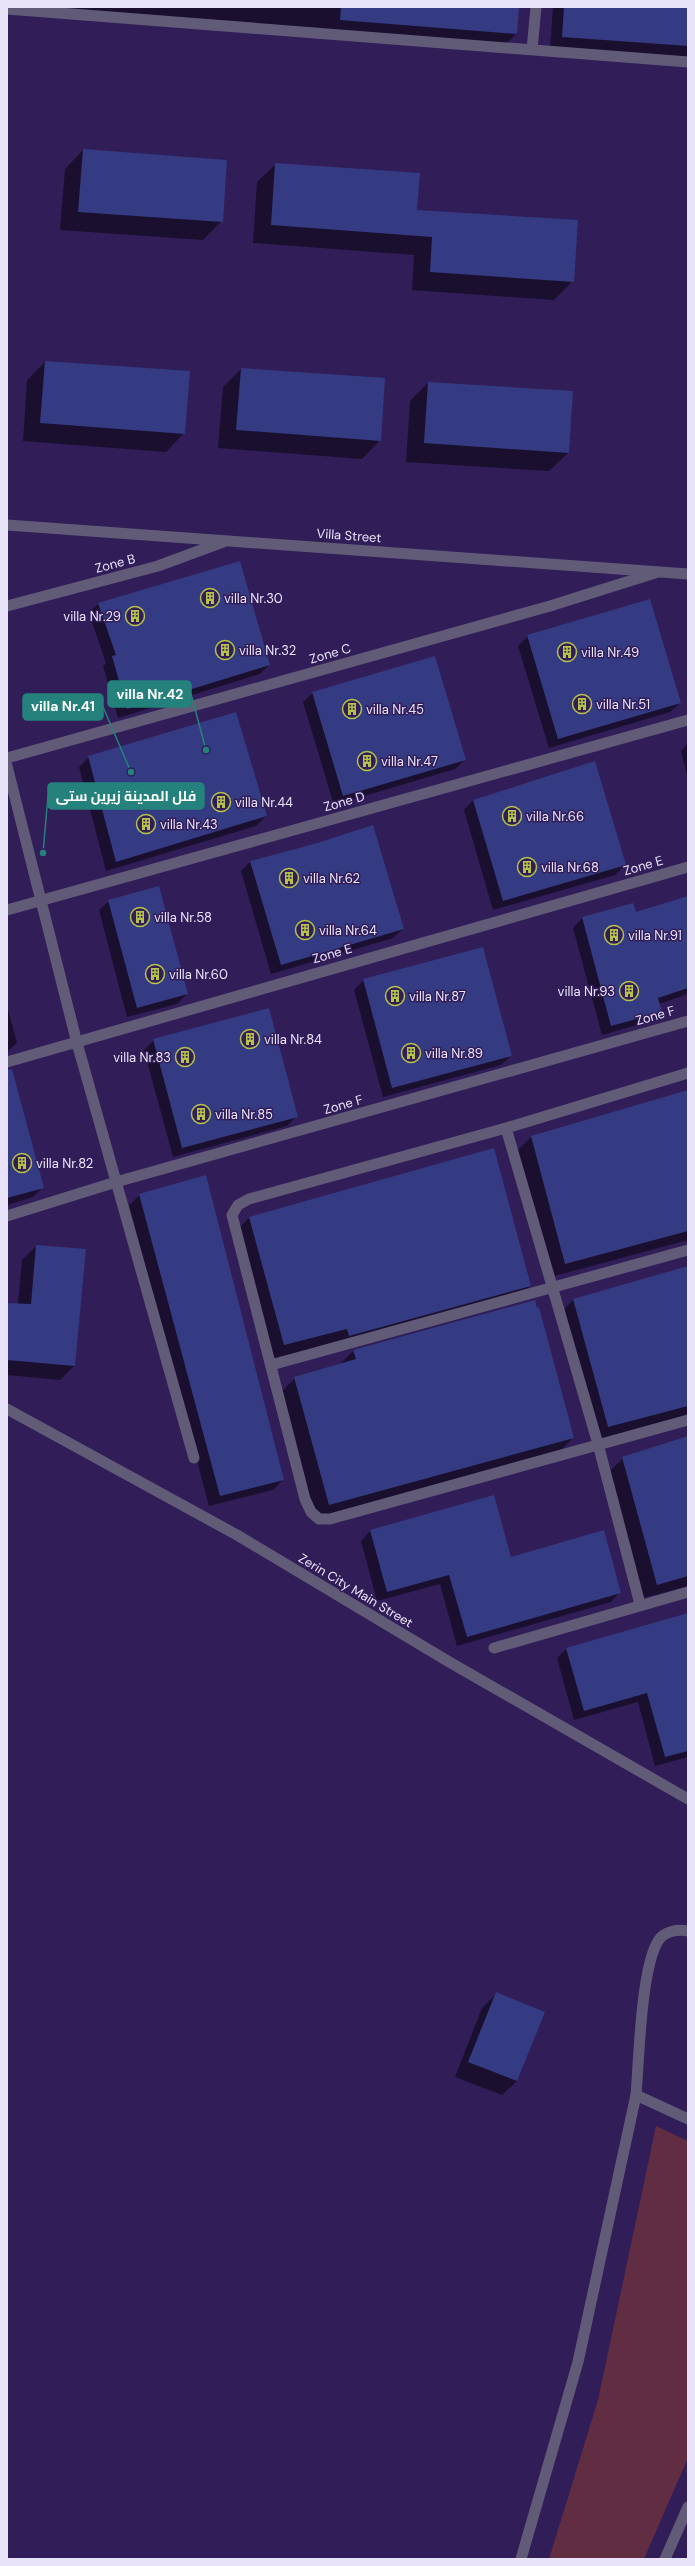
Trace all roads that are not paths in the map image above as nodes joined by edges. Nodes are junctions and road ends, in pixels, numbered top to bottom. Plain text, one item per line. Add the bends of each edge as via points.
1 (536, 7) edge
2 (7, 9) edge
3 (47, 9) edge
4 (532, 50) junction
5 (688, 62) edge
6 (7, 525) edge
7 (227, 540) junction
8 (659, 572) junction
9 (688, 574) edge
10 (7, 606) edge
11 (688, 720) edge
12 (7, 758) edge
13 (7, 766) edge
14 (688, 867) edge
15 (42, 901) junction
16 (7, 910) edge
17 (688, 1021) edge
18 (77, 1043) junction
19 (7, 1062) edge
20 (688, 1074) edge
21 (506, 1128) junction
22 (116, 1182) junction
23 (7, 1216) edge
24 (688, 1250) edge
25 (553, 1287) junction
26 (271, 1365) junction
27 (7, 1409) edge
28 (688, 1420) edge
29 (598, 1444) junction
30 (194, 1458) dead end
31 (688, 1592) edge
32 (640, 1604) junction
33 (494, 1648) dead end
34 (688, 1799) edge
35 (688, 1931) edge
36 (636, 2094) junction
37 (688, 2119) edge
38 (688, 2507) edge
39 (521, 2559) edge
40 (665, 2559) edge

1 - 4 street
2 - 3 street
3 - 4 street
4 - 5 street
6 - 7 street, Villa Street
7 - 8 street, Villa Street
7 - 10 street, Zone B via 158,566
8 - 9 street, Villa Street
8 - 12 street, Zone C via 542,608
11 - 15 street, Zone D
13 - 15 street
14 - 18 street, Zone E
15 - 16 street, Zone D
15 - 18 street
17 - 22 street, Zone F
18 - 19 street, Zone E
18 - 22 street
20 - 21 street
21 - 25 street
21 - 26 street via 249,1199 234,1208 232,1222
22 - 23 street, Zone F
22 - 30 street
24 - 25 street
25 - 26 street
25 - 29 street
26 - 29 street via 305,1499 311,1512 320,1519 330,1519
27 - 34 street, Zerin City Main Street via 237,1536
28 - 29 street
29 - 32 street
31 - 32 street
32 - 33 street
35 - 36 street via 668,1932 658,1940 652,1954 647,1976
36 - 37 street
36 - 39 street via 578,2362
38 - 40 street

